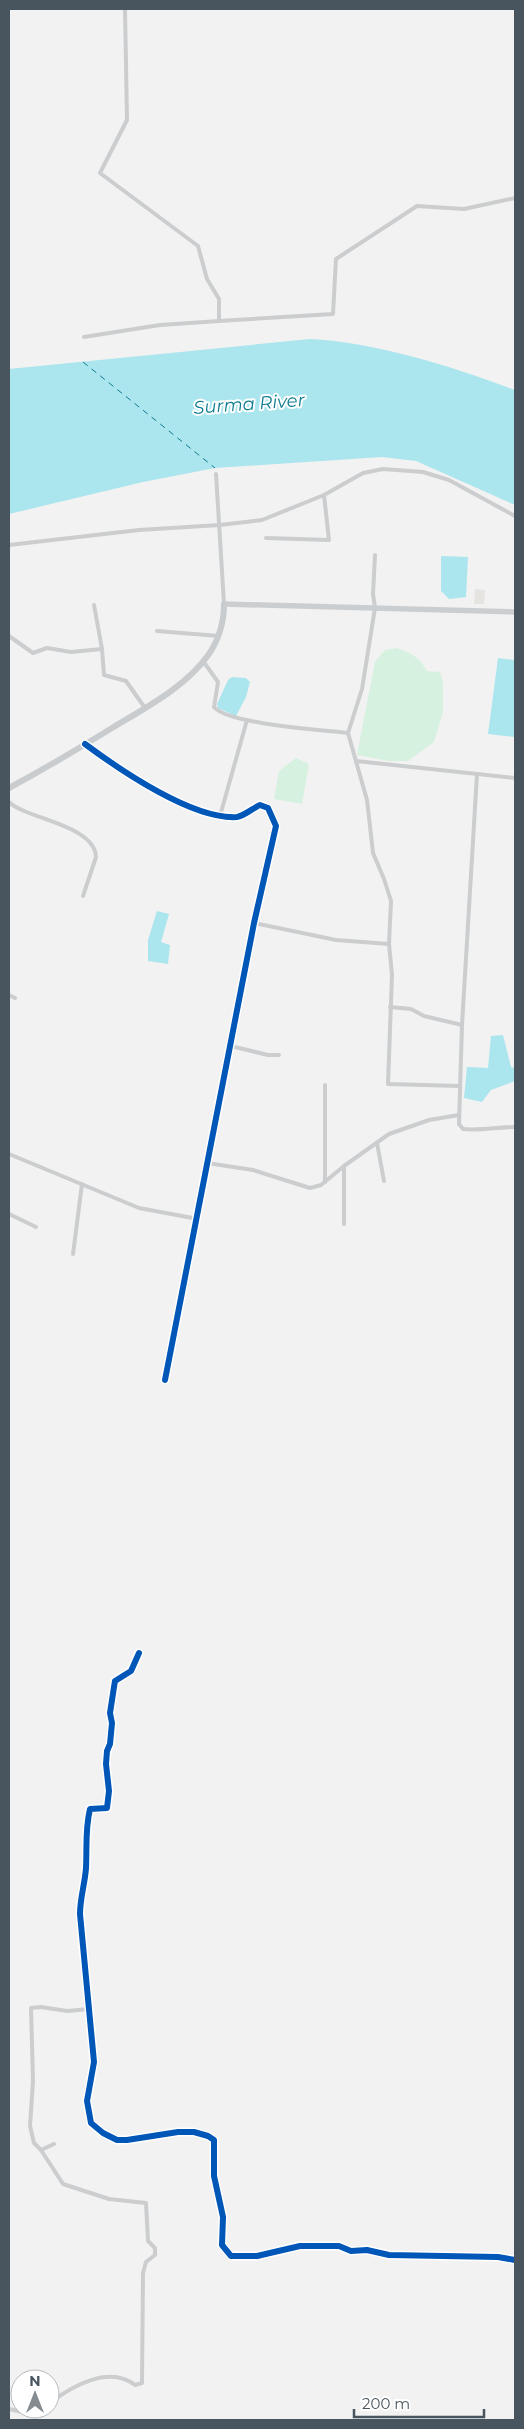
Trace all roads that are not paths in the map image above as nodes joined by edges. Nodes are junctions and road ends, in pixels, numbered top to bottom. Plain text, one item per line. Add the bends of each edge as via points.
1 (124, 9) edge
2 (515, 198) edge
3 (219, 321) junction
4 (84, 337) dead end
5 (216, 474) dead end
6 (324, 495) junction
7 (515, 516) edge
8 (220, 525) junction
9 (266, 538) dead end
10 (9, 545) edge
11 (375, 555) dead end
12 (224, 604) junction
13 (94, 605) dead end
14 (375, 608) junction
15 (515, 612) edge
16 (157, 631) dead end
17 (9, 636) edge
18 (219, 636) junction
19 (102, 649) junction
20 (203, 661) junction
21 (145, 708) junction
22 (247, 720) junction
23 (348, 733) junction
24 (85, 744) junction
25 (356, 761) junction
26 (477, 774) junction
27 (515, 778) edge
28 (9, 788) edge
29 (9, 802) edge
30 (220, 816) junction
31 (84, 896) dead end
32 (254, 923) junction
33 (389, 944) junction
34 (9, 995) edge
35 (15, 998) dead end
36 (390, 1007) junction
37 (462, 1025) junction
38 (231, 1046) junction
39 (279, 1055) dead end
40 (325, 1085) dead end
41 (460, 1086) junction
42 (459, 1115) junction
43 (515, 1128) edge
44 (377, 1143) junction
45 (9, 1154) edge
46 (207, 1163) junction
47 (344, 1166) junction
48 (384, 1181) dead end
49 (326, 1182) junction
50 (82, 1184) junction
51 (9, 1214) edge
52 (198, 1219) junction
53 (344, 1224) dead end
54 (36, 1226) dead end
55 (73, 1254) dead end
56 (165, 1380) dead end
57 (139, 1653) dead end
58 (88, 2010) junction
59 (54, 2144) dead end
60 (41, 2150) junction
61 (515, 2260) edge
62 (60, 2395) edge

1 - 3 street via 127,120 100,173 198,246 207,279 219,298
2 - 3 street via 464,209 417,206 336,259 333,314
3 - 4 street via 160,325
5 - 8 street
6 - 7 street via 363,473 383,469 423,472 450,480
6 - 8 street via 262,520
6 - 9 street via 328,541
8 - 10 street via 139,530
8 - 12 street
11 - 14 street
12 - 14 main road
12 - 18 main road
13 - 19 street
14 - 15 main road
14 - 23 street via 362,689
16 - 18 street
17 - 19 street via 33,653 47,648 71,652
18 - 20 main road
19 - 21 street via 104,675 126,681
20 - 21 main road
20 - 22 street via 218,682 216,710
21 - 24 main road
22 - 23 street
22 - 30 street
23 - 25 street
24 - 28 main road
24 - 30 street via 147,786 208,815
25 - 26 street
25 - 33 street via 367,800 373,853 391,901
26 - 27 street
26 - 37 street
29 - 31 street via 23,811 72,829 89,843 96,857
30 - 32 street via 239,817 260,805 268,808 276,826
32 - 33 street via 336,940
32 - 38 street
33 - 36 street via 392,975
34 - 35 street
36 - 37 street via 411,1009 424,1016
36 - 41 street via 388,1084
37 - 41 street
38 - 39 street via 268,1056
38 - 46 street
40 - 49 street
41 - 42 street
42 - 43 street via 463,1129
42 - 44 street via 429,1120 397,1131
44 - 47 street
44 - 48 street
45 - 50 street
46 - 49 street via 253,1170 310,1188
46 - 52 street
47 - 49 street
47 - 53 street
50 - 52 street via 139,1208
50 - 55 street
51 - 54 street
52 - 56 street
57 - 58 street via 131,1671 116,1681 114,1688 106,1757 110,1791 106,1808 92,1808 87,1822 86,1870 80,1914
58 - 60 street via 31,2008 33,2081 30,2126 34,2143
58 - 61 street via 94,2062 87,2101 91,2123 117,2140 194,2132 214,2140 214,2176 223,2218 222,2246 231,2256 257,2256 300,2246 338,2246 351,2251 367,2250 389,2255
59 - 60 street
60 - 62 street via 63,2184 109,2199 146,2202 148,2241 155,2248 155,2255 146,2262 143,2273 142,2383 135,2385 115,2376 98,2378

